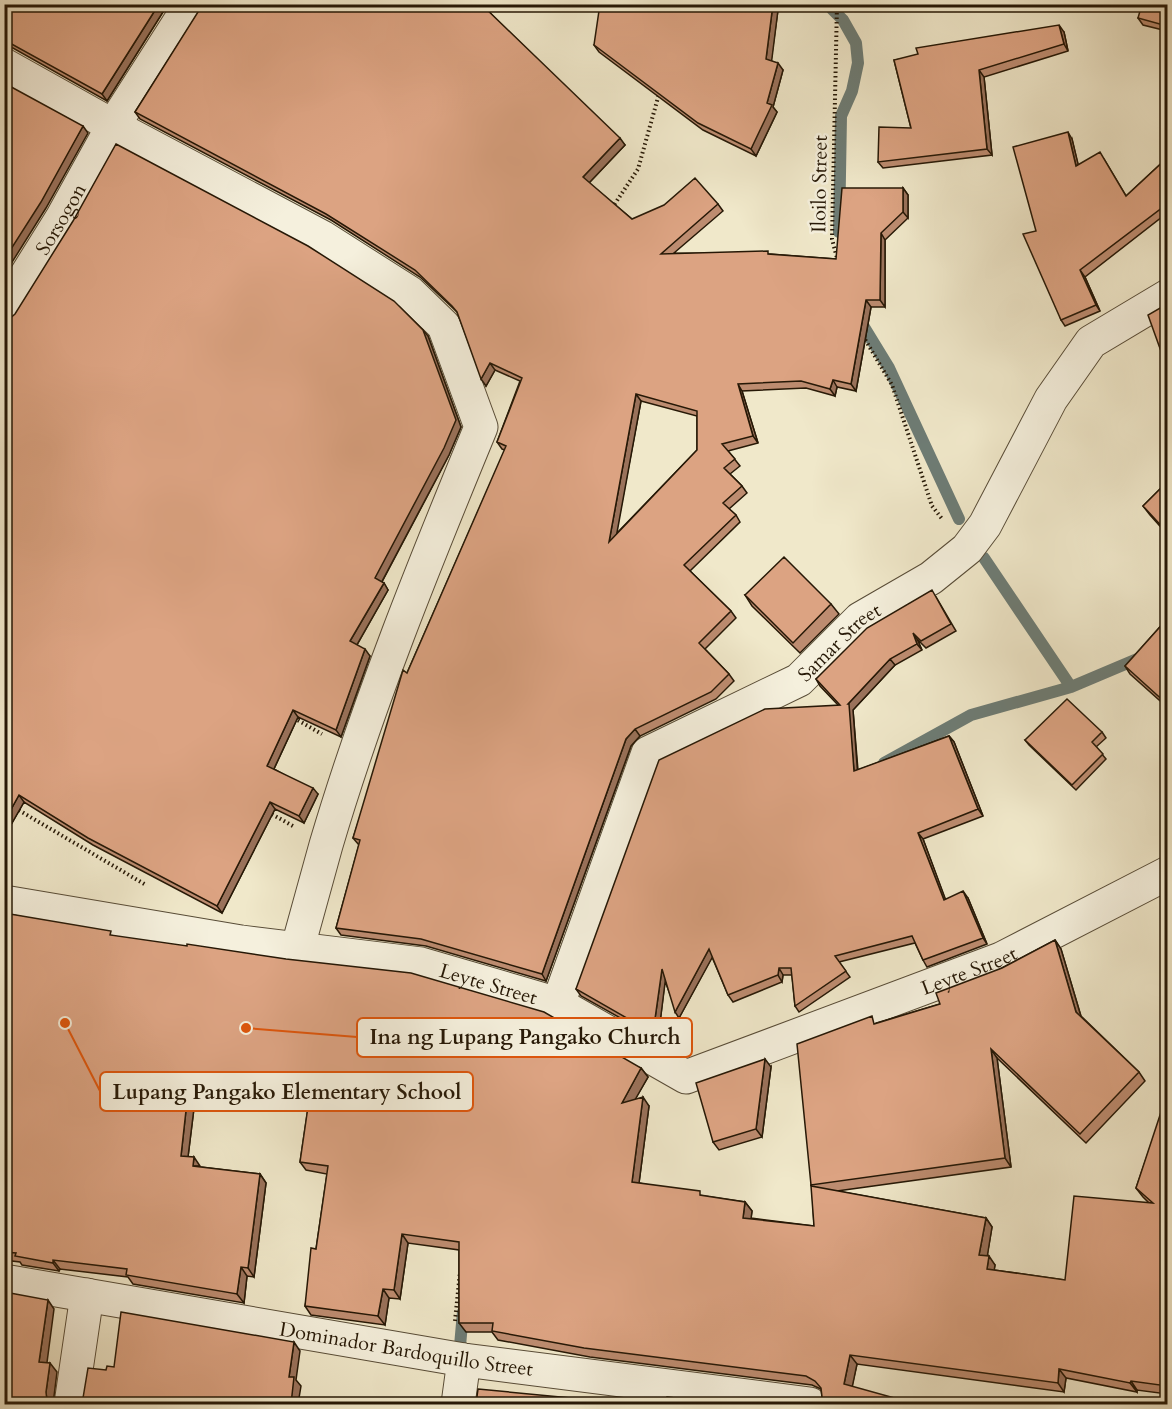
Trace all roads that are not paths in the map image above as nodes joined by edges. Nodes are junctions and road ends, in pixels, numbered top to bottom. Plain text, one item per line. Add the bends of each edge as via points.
1 (190, 4) edge
2 (4, 65) edge
3 (113, 126) junction
4 (1167, 296) edge
5 (4, 311) edge
6 (1167, 873) edge
7 (4, 902) edge
8 (297, 950) junction
9 (558, 1005) junction
10 (4, 1281) edge
11 (87, 1295) junction
12 (458, 1359) junction
13 (71, 1404) edge
14 (458, 1404) edge
15 (810, 1404) edge

1 - 3 street, Sorsogon
2 - 3 street
3 - 5 street, Sorsogon
3 - 8 street via 322,237 410,293 444,326 481,428 388,663 326,844
4 - 9 street, Samar Street via 1091,342 1051,399 985,525 967,549 931,578 860,619 799,680 648,753
6 - 9 street, Leyte Street via 1001,959 686,1077
7 - 8 street, Leyte Street
8 - 9 street, Leyte Street via 421,964
10 - 11 street, Dominador Bardoquillo Street
11 - 12 street, Dominador Bardoquillo Street
11 - 13 street
12 - 14 street
12 - 15 street, Dominador Bardoquillo Street

